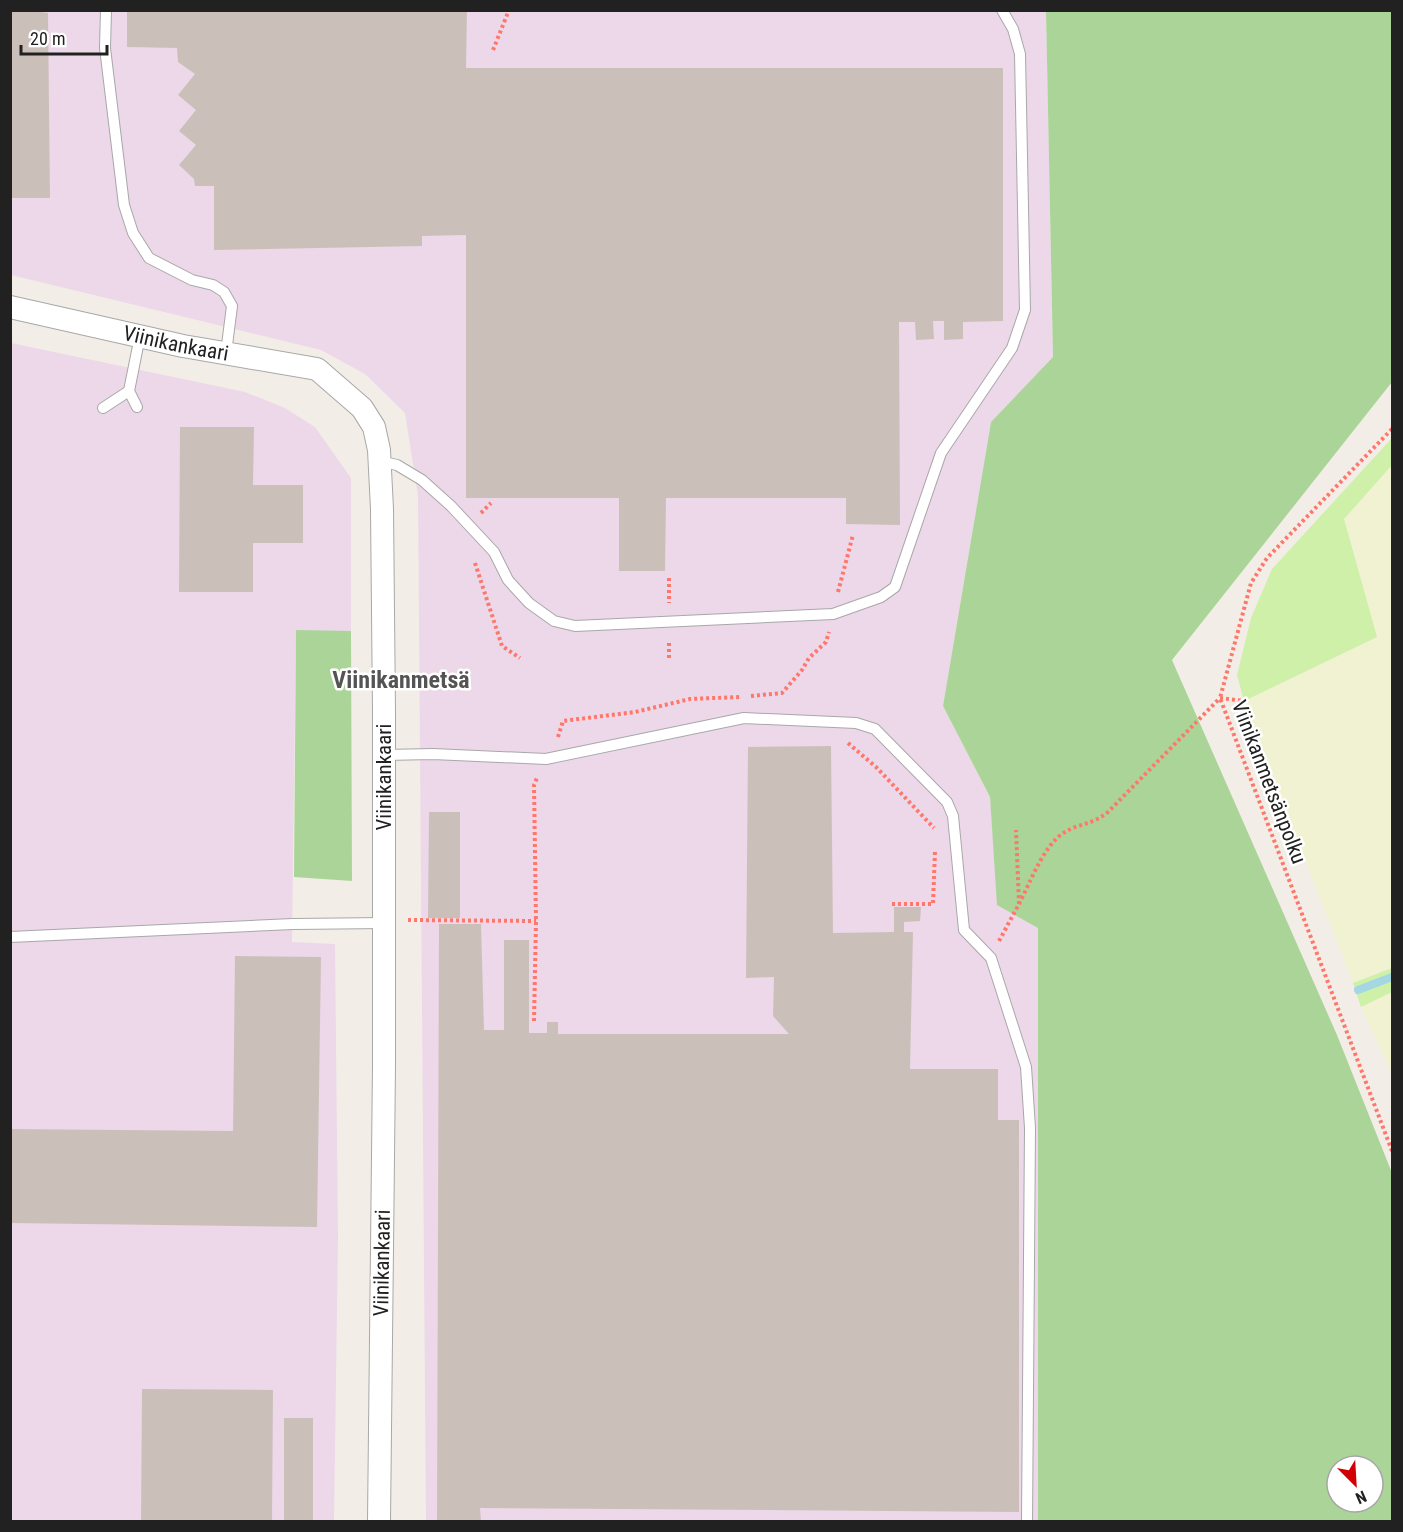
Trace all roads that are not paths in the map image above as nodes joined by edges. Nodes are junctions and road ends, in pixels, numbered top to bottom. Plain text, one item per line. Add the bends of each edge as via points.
1 (106, 10) edge
2 (1002, 10) edge
3 (10, 307) edge
4 (140, 336) junction
5 (226, 353) junction
6 (129, 391) junction
7 (137, 406) dead end
8 (103, 408) dead end
9 (379, 461) junction
10 (384, 755) junction
11 (393, 922) junction
12 (10, 937) edge
13 (379, 1521) edge
14 (1027, 1521) edge

1 - 5 lane via 105,48 124,204 132,233 149,258 224,292 232,306
2 - 9 lane via 1020,54 1025,310 1012,348 941,453 895,587 881,597 833,614 575,626 554,621 529,603 508,580 494,552 451,506 422,480 397,465
3 - 4 street, Viinikankaari
4 - 5 street, Viinikankaari
4 - 6 lane
5 - 9 street, Viinikankaari via 316,369 362,408 374,427
6 - 7 lane
6 - 8 lane
9 - 10 street, Viinikankaari
10 - 11 street, Viinikankaari
10 - 14 lane via 546,759 744,718 856,723 874,729 947,802 953,816 964,930 991,958 1026,1067 1030,1128
11 - 12 lane
11 - 13 street, Viinikankaari via 384,1065

